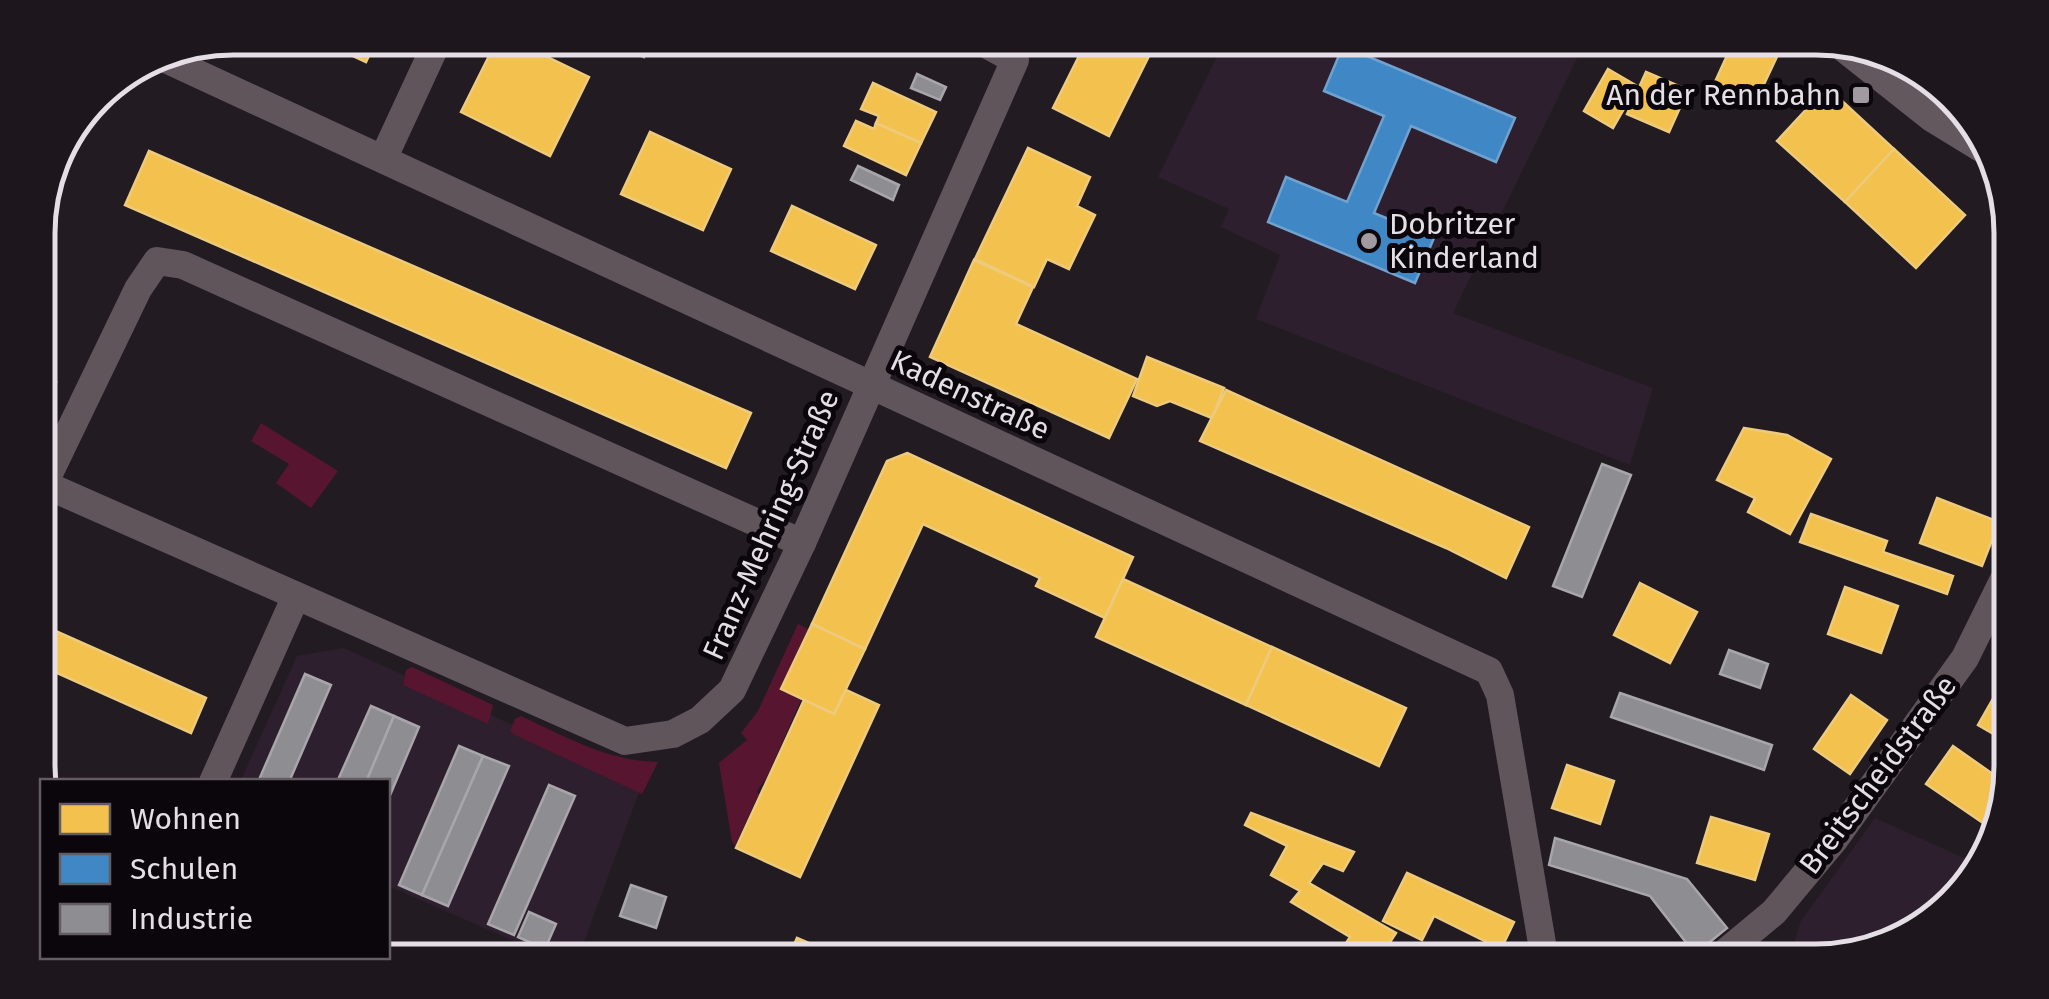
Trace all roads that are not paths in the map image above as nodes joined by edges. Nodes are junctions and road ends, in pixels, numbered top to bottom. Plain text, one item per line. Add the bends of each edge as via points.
1 (431, 55) edge
2 (1006, 55) edge
3 (178, 64) edge
4 (1871, 64) edge
5 (1960, 129) edge
6 (383, 159) junction
7 (869, 384) junction
8 (55, 455) edge
9 (55, 489) edge
10 (802, 543) junction
11 (296, 596) junction
12 (1994, 599) edge
13 (213, 779) edge
14 (1542, 944) edge
15 (1735, 944) edge

1 - 6 street
2 - 7 street, Franz-Mehring-Straße via 1015,60
3 - 6 street, Kadenstraße
4 - 5 main road
6 - 7 street, Kadenstraße
7 - 10 street, Franz-Mehring-Straße
7 - 14 street, Kadenstraße via 1489,671 1500,695
8 - 10 street via 157,261 183,265
9 - 11 street, Franz-Mehring-Straße
10 - 11 street, Franz-Mehring-Straße via 722,702 673,734 625,740
11 - 13 street
12 - 15 street, Breitscheidstraße via 1965,658 1834,840 1774,912

